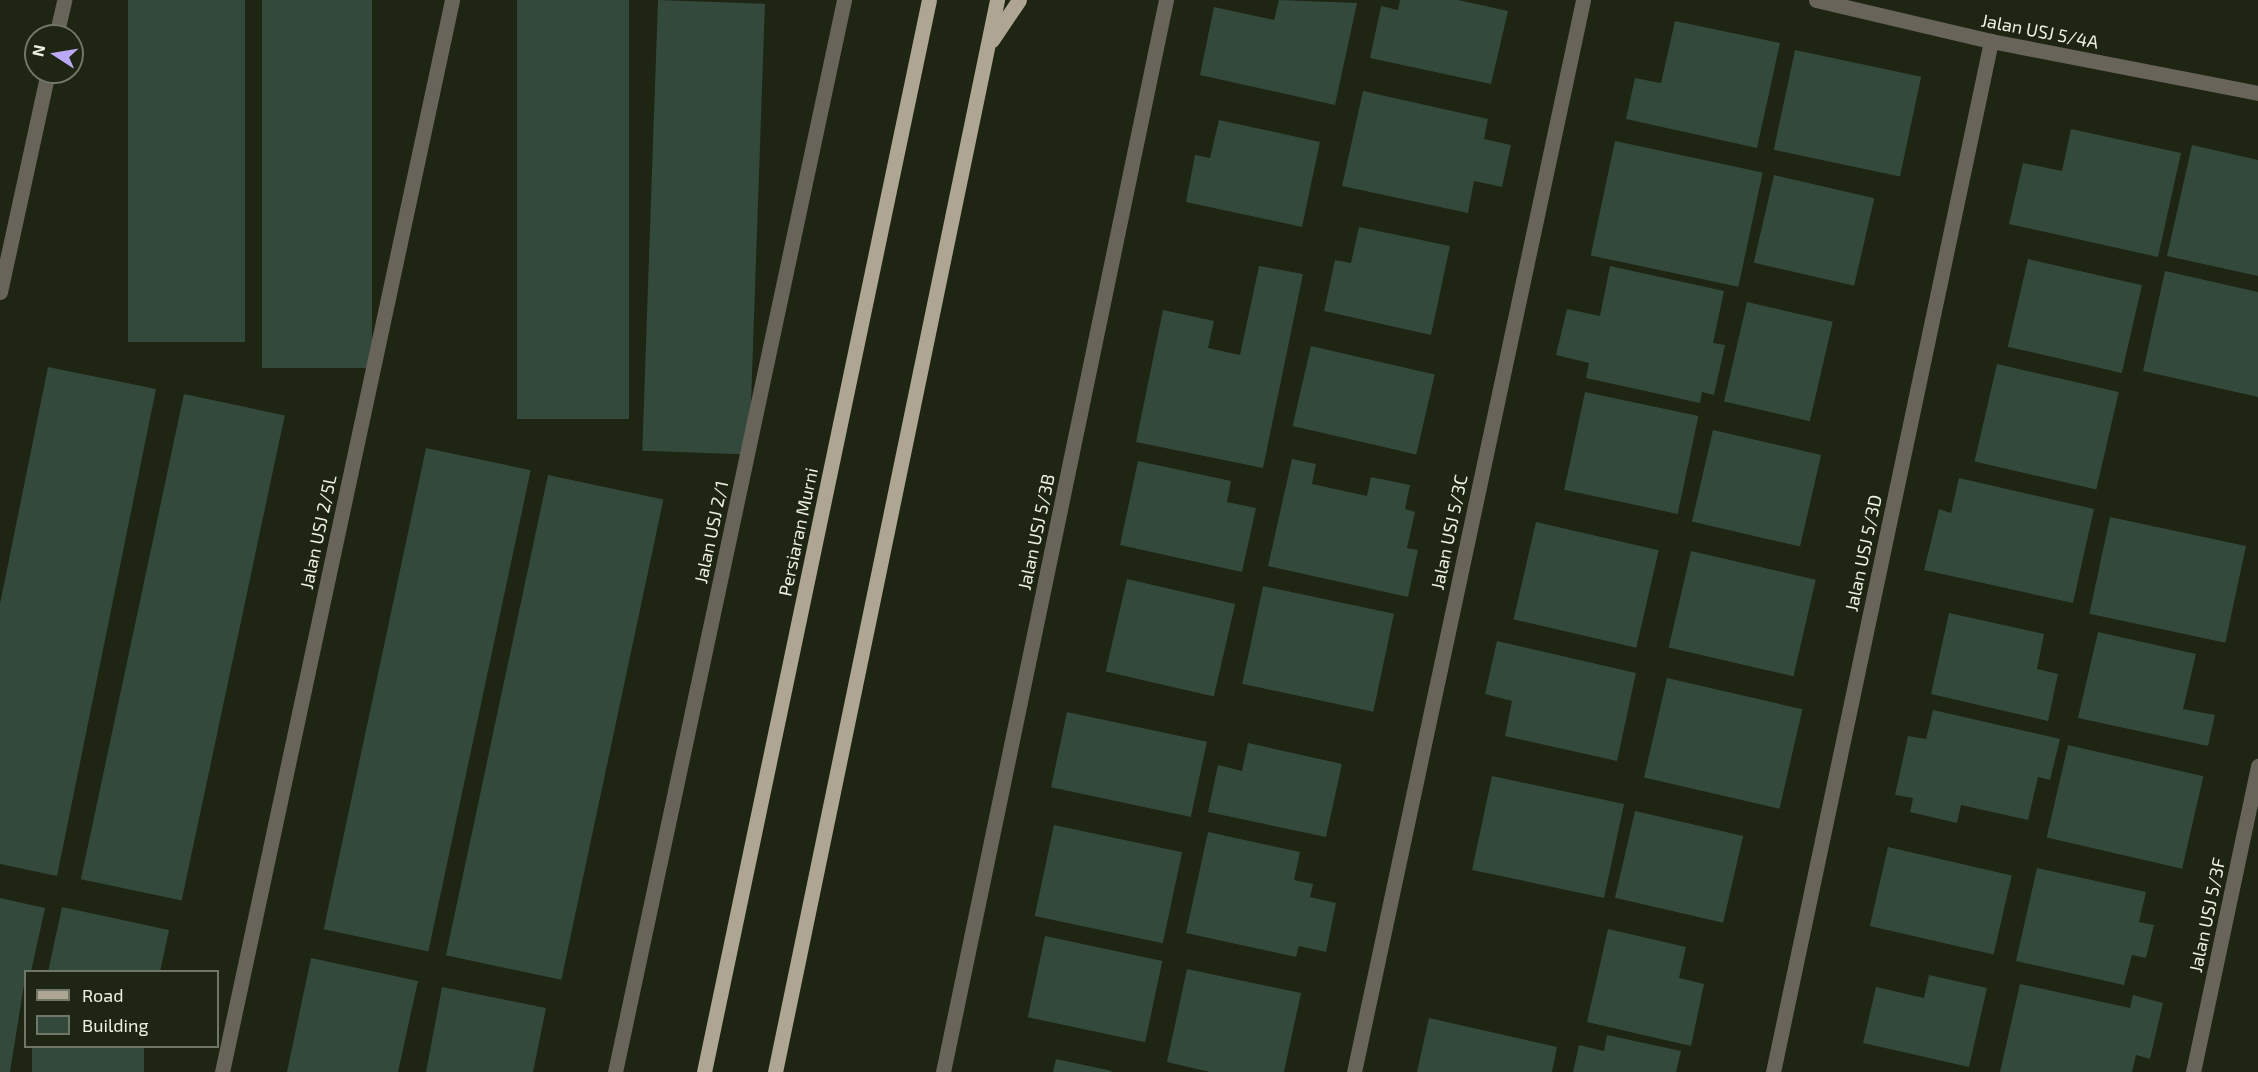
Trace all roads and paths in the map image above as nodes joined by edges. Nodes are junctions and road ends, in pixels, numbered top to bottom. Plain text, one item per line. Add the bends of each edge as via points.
1 (64, 0) edge
2 (452, 0) edge
3 (844, 0) edge
4 (929, 0) edge
5 (997, 0) edge
6 (1019, 0) edge
7 (1166, 0) edge
8 (1583, 0) edge
9 (1816, 0) edge
10 (59, 24) edge
11 (1991, 41) junction
12 (988, 47) junction
13 (45, 84) edge
14 (2258, 93) edge
15 (0, 292) edge
16 (2258, 766) edge
17 (222, 1072) edge
18 (615, 1072) edge
19 (704, 1072) edge
20 (775, 1072) edge
21 (943, 1072) edge
22 (1354, 1072) edge
23 (1773, 1072) edge
24 (2193, 1072) edge

1 - 10 street
2 - 17 street, Jalan USJ 2/5L
3 - 18 street, Jalan USJ 2/1
4 - 19 main road, Persiaran Murni
5 - 12 main road
6 - 12 main road
7 - 21 street, Jalan USJ 5/3B
8 - 22 street, Jalan USJ 5/3C
9 - 11 street, Jalan USJ 5/4A
11 - 14 street, Jalan USJ 5/4A
11 - 23 street, Jalan USJ 5/3D
12 - 20 main road
13 - 15 street
16 - 24 street, Jalan USJ 5/3F

